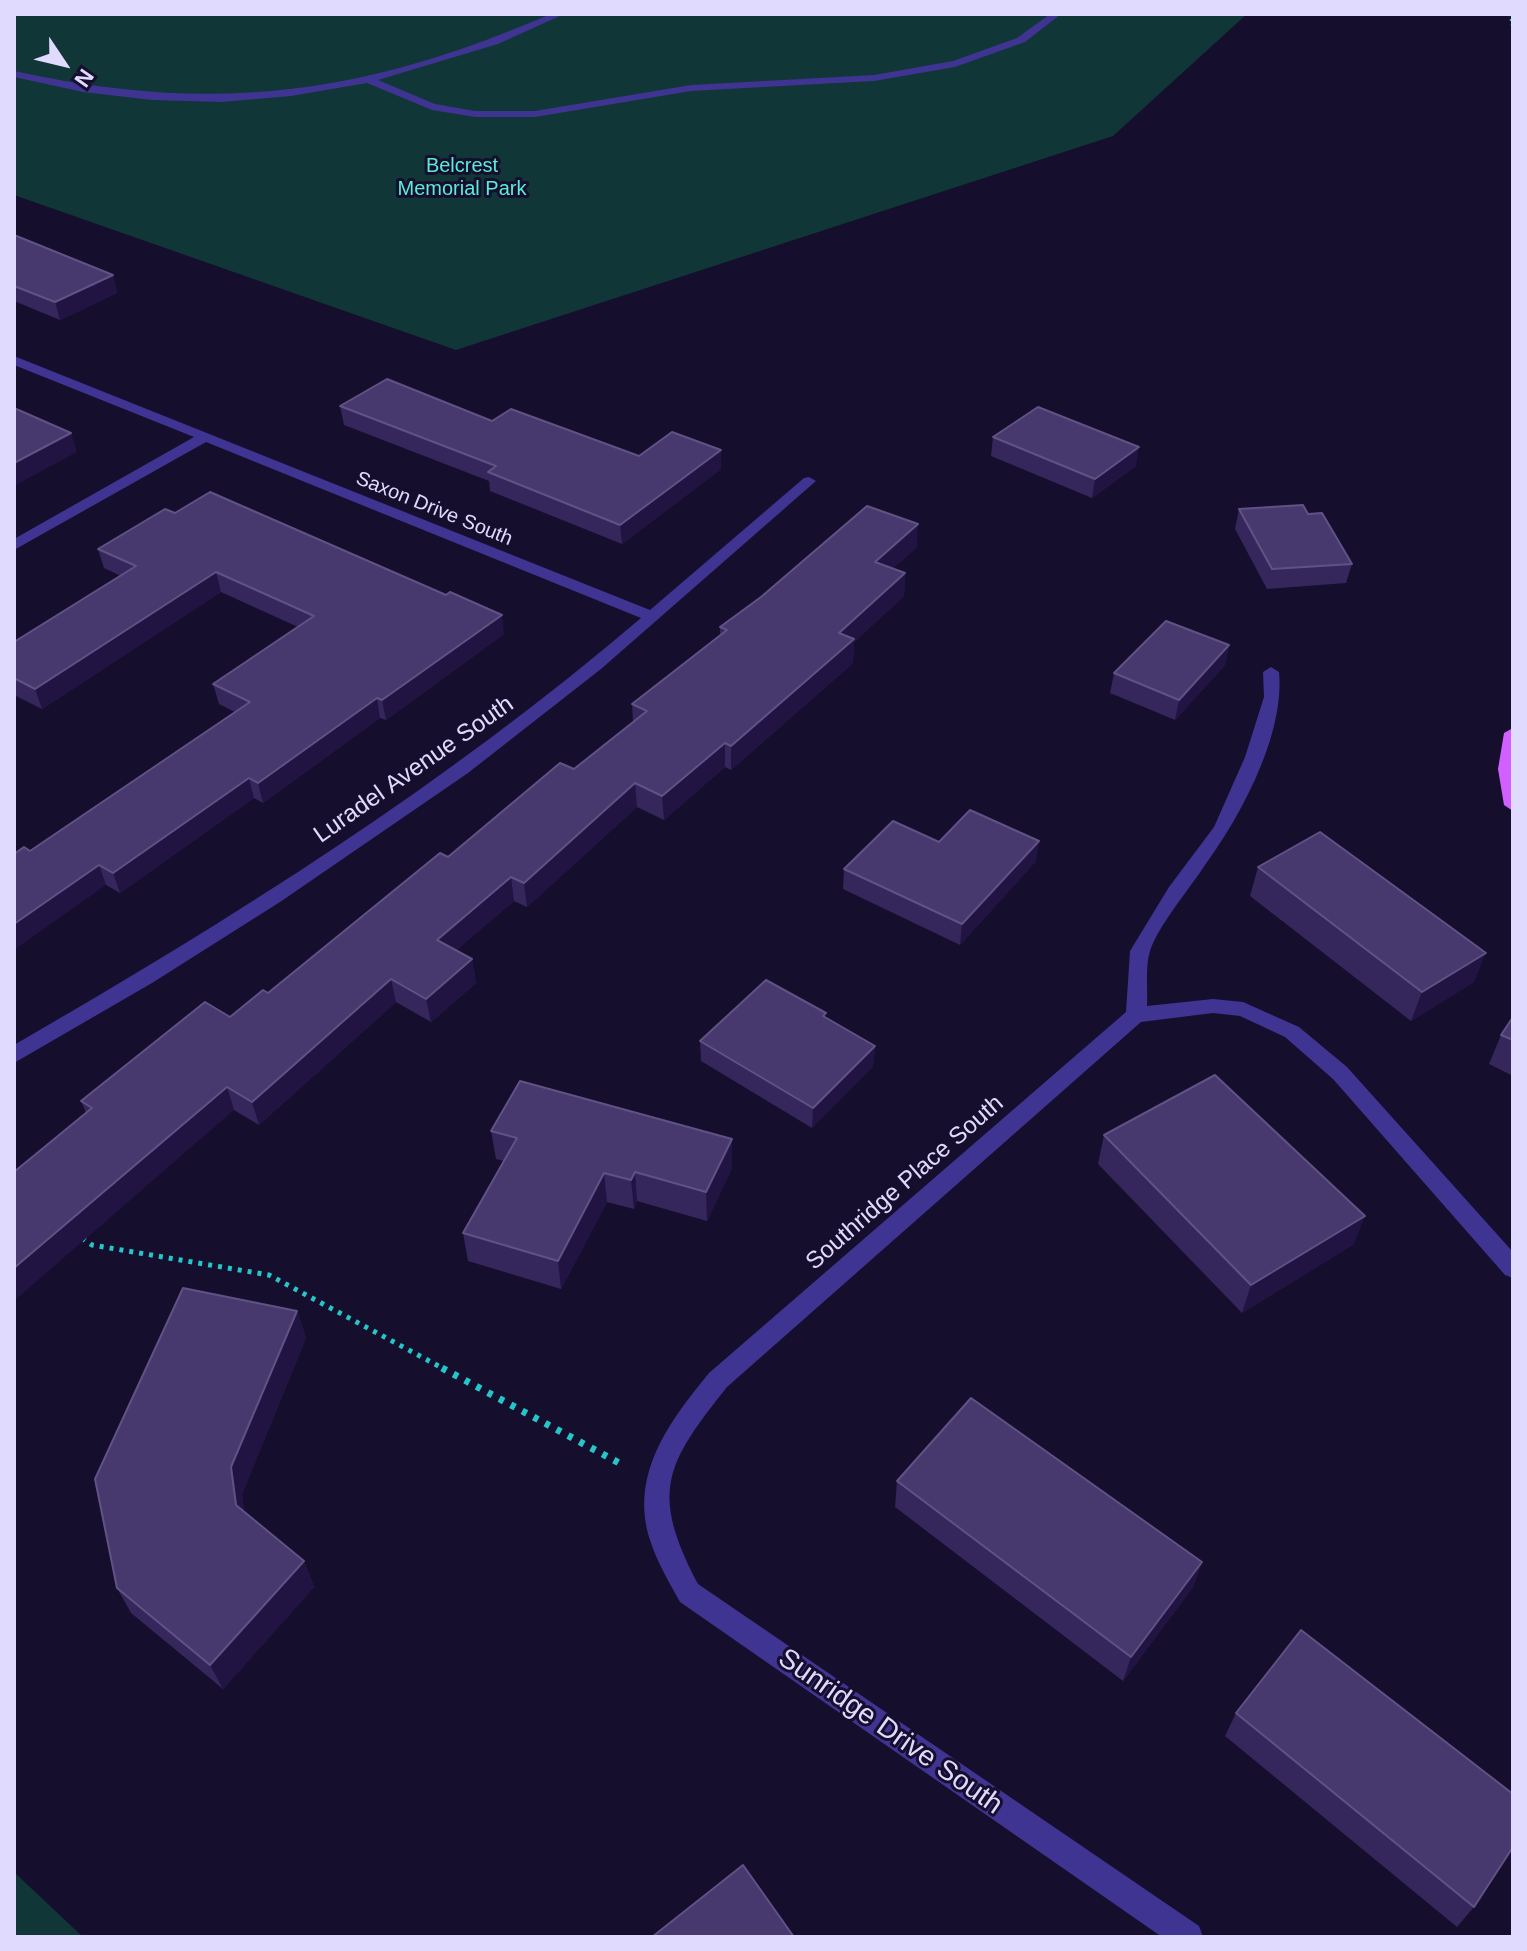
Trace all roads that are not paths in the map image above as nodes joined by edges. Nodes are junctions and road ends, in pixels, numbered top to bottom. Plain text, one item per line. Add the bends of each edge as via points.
1 (559, 14) edge
2 (1056, 14) edge
3 (14, 74) edge
4 (371, 81) junction
5 (14, 360) edge
6 (203, 438) junction
7 (809, 481) dead end
8 (14, 545) edge
9 (650, 616) junction
10 (1271, 672) dead end
11 (1513, 733) edge
12 (1513, 805) edge
13 (1136, 1015) junction
14 (14, 1055) edge
15 (1513, 1268) edge
16 (656, 1483) joint
17 (1188, 1937) edge

1 - 4 street via 500,42
2 - 4 street via 1021,40 955,64 874,78 691,88 535,114 475,114 432,107
3 - 4 street via 116,94 190,100 279,96
5 - 6 street, Saxon Drive South
6 - 8 street
6 - 9 street, Saxon Drive South
7 - 9 street, Luradel Avenue South
9 - 14 street, Luradel Avenue South via 523,723 349,847 171,964
10 - 13 street via 1273,697 1222,829 1140,951
11 - 12 main road via 1506,780
13 - 15 street via 1181,1007 1243,1009 1292,1032 1340,1073
13 - 16 street, Southridge Place South via 718,1380 672,1438
16 - 17 street, Sunridge Drive South via 660,1532 689,1593

